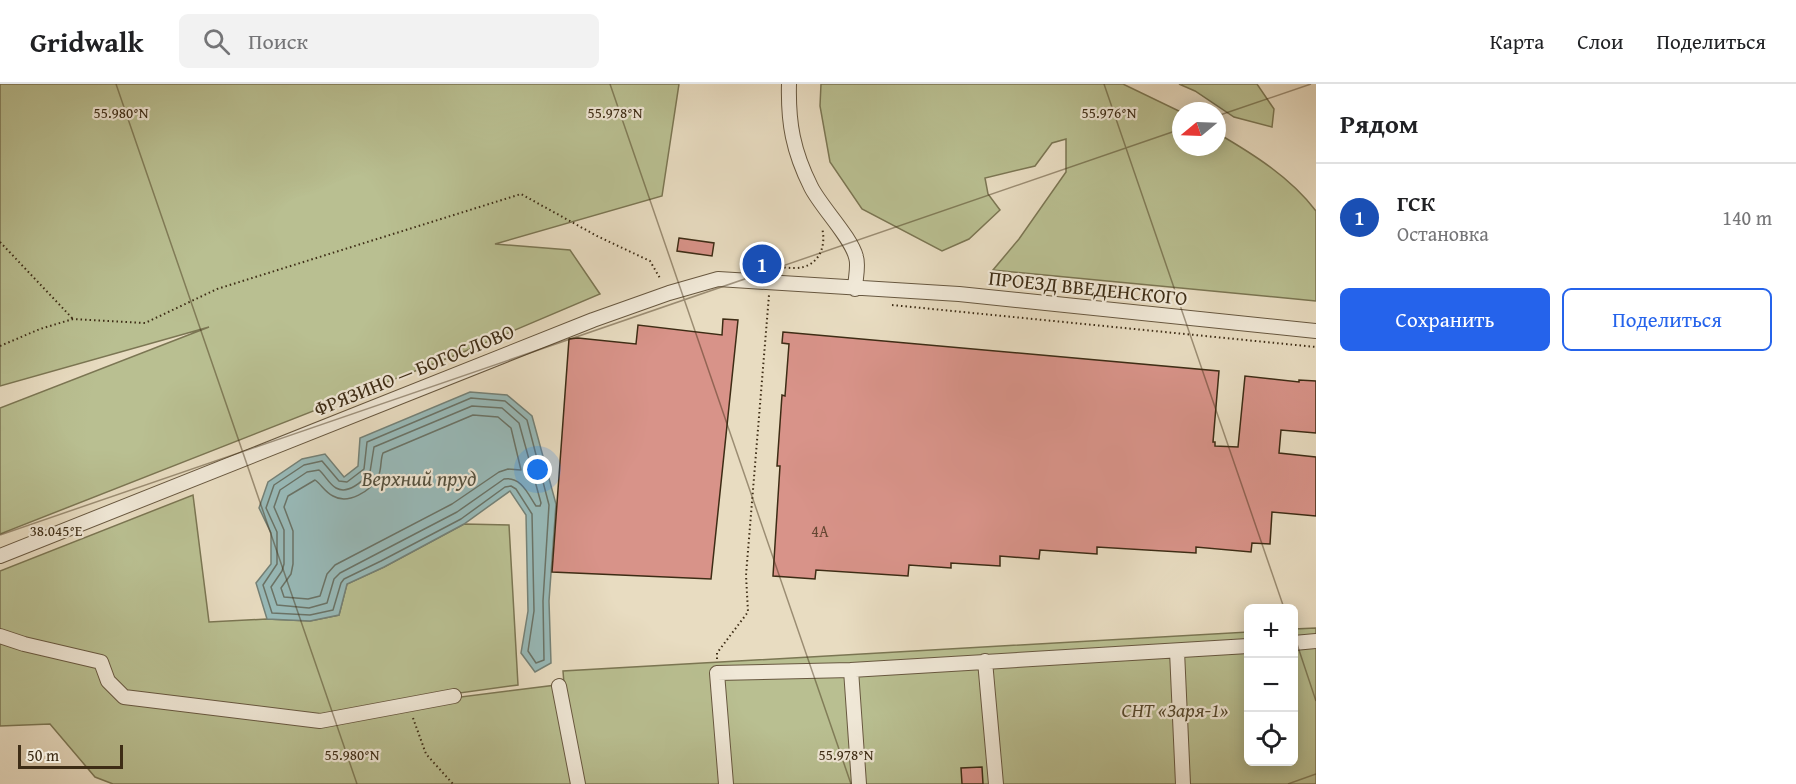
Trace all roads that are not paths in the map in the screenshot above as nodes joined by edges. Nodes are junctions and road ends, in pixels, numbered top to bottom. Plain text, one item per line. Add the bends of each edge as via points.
1 (789, 84) edge
2 (855, 289) junction
3 (1316, 331) edge
4 (0, 556) edge
5 (0, 636) edge
6 (1316, 641) edge
7 (1298, 643) edge
8 (1244, 646) edge
9 (1177, 651) junction
10 (985, 661) junction
11 (851, 670) junction
12 (559, 686) dead end
13 (454, 696) dead end
14 (578, 784) edge
15 (726, 784) edge
16 (859, 784) edge
17 (996, 784) edge
18 (1183, 784) edge

1 - 2 street via 788,114 795,151 812,189 856,257
2 - 3 street, ПРОЕЗД ВВЕДЕНСКОГО via 958,294
2 - 4 street, ФРЯЗИНО — БОГОСЛОВО via 718,279 669,293 592,320
5 - 13 street via 101,662 108,681 124,697 320,721
6 - 7 street
8 - 9 street
9 - 10 street
9 - 18 street
10 - 11 street
10 - 17 street
11 - 15 street via 717,673
11 - 16 street
12 - 14 street

